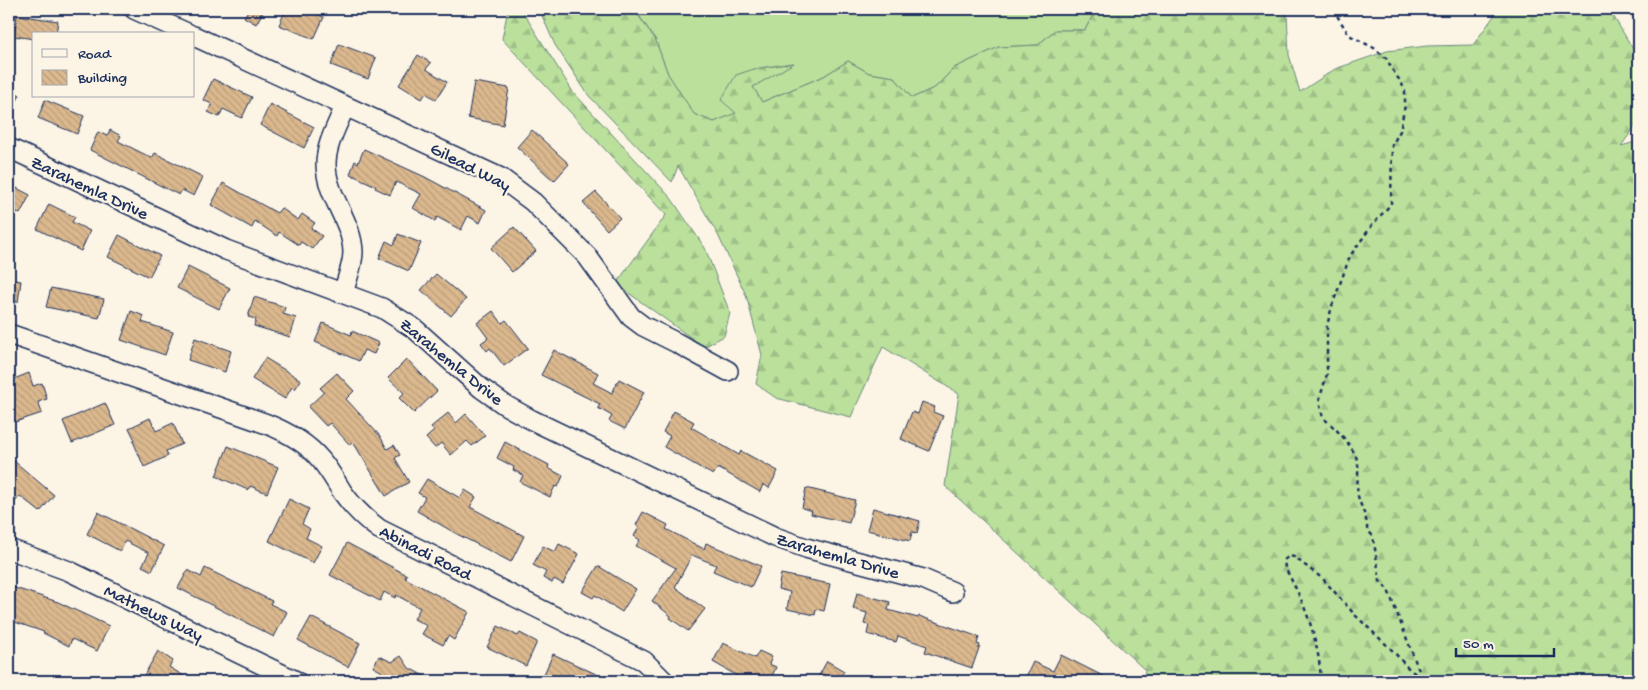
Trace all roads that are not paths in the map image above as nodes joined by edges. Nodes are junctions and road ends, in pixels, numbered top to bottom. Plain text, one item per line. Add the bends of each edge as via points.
1 (134, 9) edge
2 (185, 32) edge
3 (195, 36) edge
4 (345, 106) junction
5 (9, 148) edge
6 (343, 292) junction
7 (9, 334) edge
8 (728, 371) dead end
9 (9, 549) edge
10 (952, 592) dead end
11 (296, 681) edge
12 (664, 681) edge

1 - 2 street
3 - 4 street, Gilead Way
4 - 6 street via 326,162 330,186 352,244 352,258
4 - 8 street, Gilead Way via 514,186 587,256 636,322
5 - 6 street, Zarahemla Drive via 226,250
6 - 10 street, Zarahemla Drive via 399,318 430,341 492,397 532,420 775,537 923,579
7 - 12 street, Abinadi Road via 290,434 311,449 349,502 379,529 644,661
9 - 11 street, Mathews Way via 69,571

